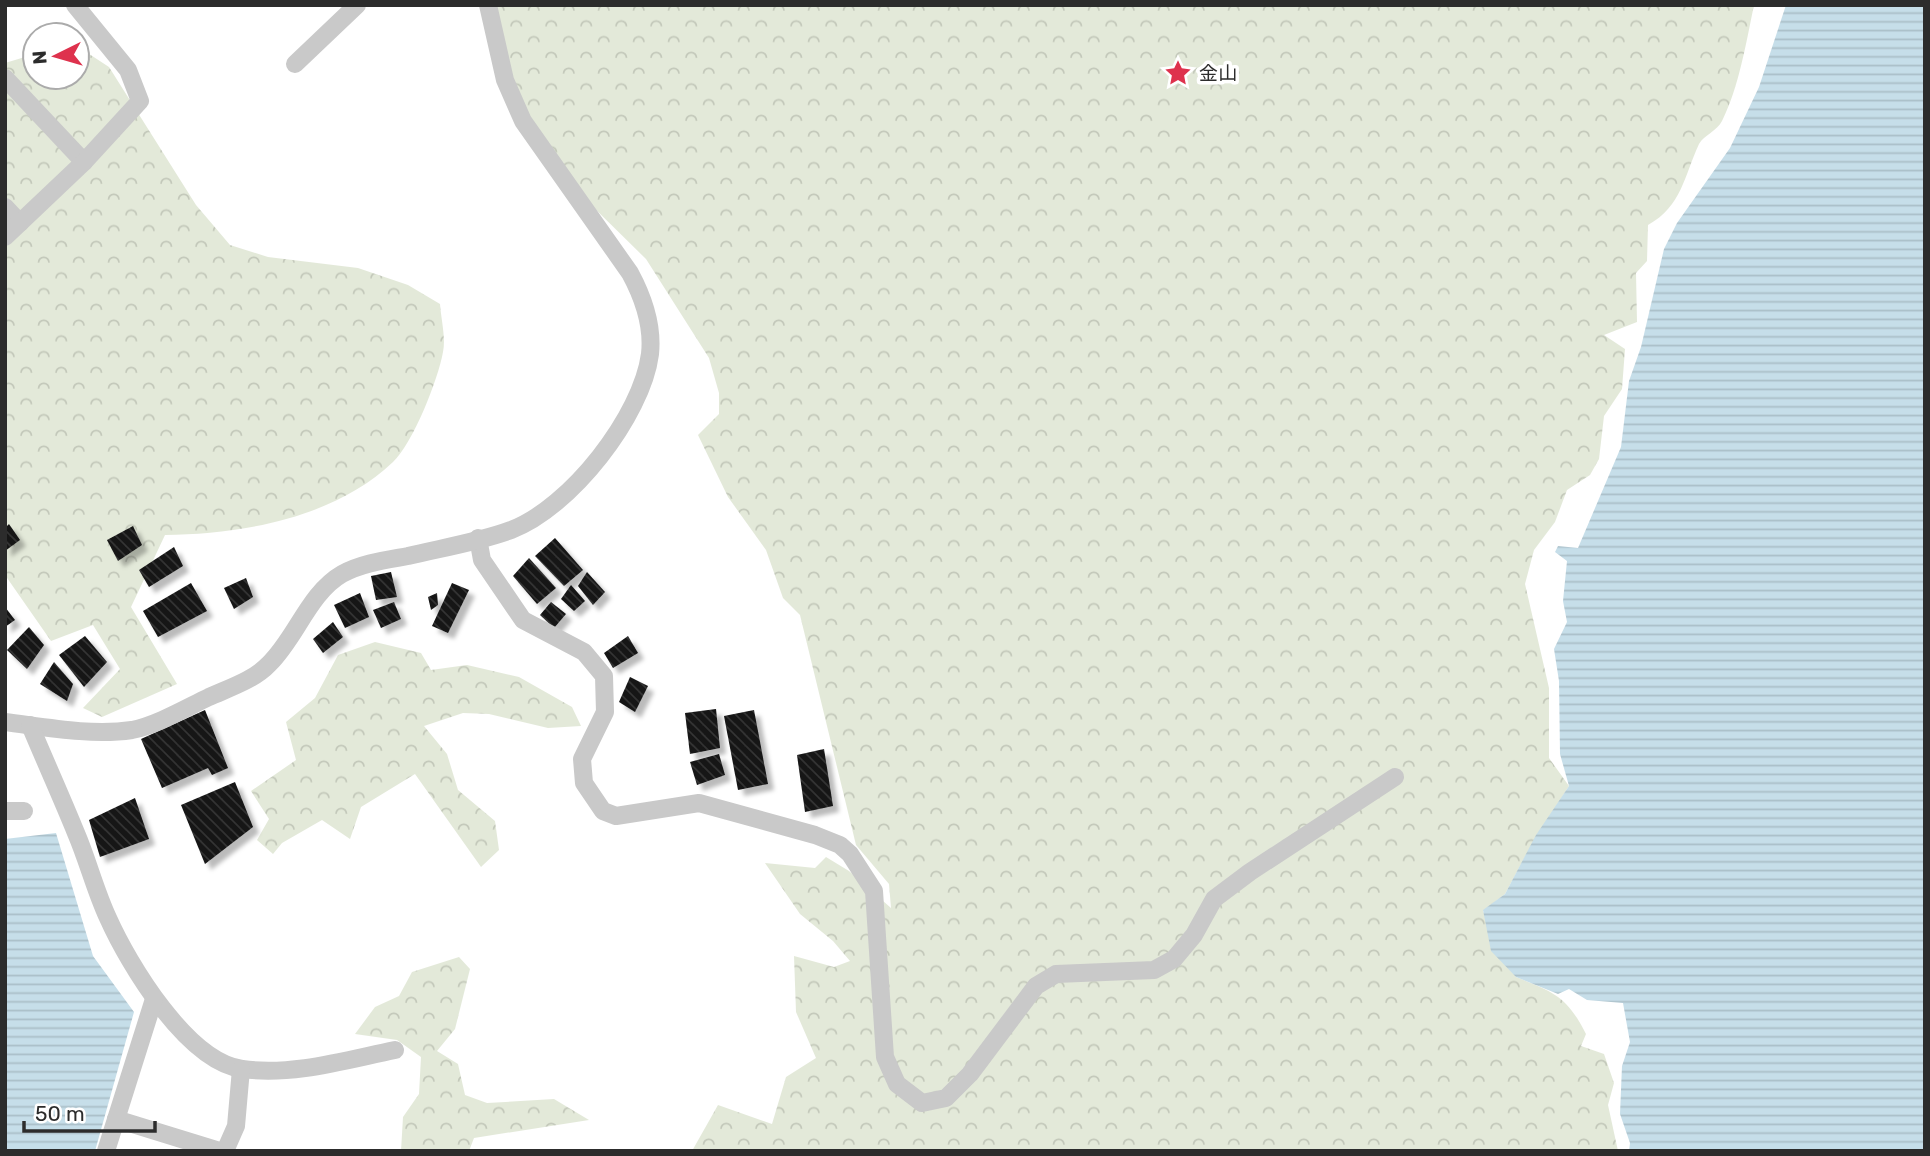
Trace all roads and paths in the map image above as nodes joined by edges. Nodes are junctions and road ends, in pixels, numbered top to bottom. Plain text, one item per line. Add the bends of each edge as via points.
1 (75, 5) edge
2 (356, 5) edge
3 (488, 5) edge
4 (295, 64) dead end
5 (5, 78) edge
6 (84, 162) junction
7 (5, 207) edge
8 (20, 223) junction
9 (5, 237) edge
10 (478, 538) junction
11 (5, 722) edge
12 (30, 725) junction
13 (1395, 777) dead end
14 (5, 811) edge
15 (24, 811) dead end
16 (154, 999) junction
17 (396, 1050) dead end
18 (241, 1069) junction
19 (116, 1119) junction
20 (106, 1151) edge
21 (222, 1151) edge

1 - 6 street via 128,70 140,101
2 - 4 street
3 - 10 street via 505,80 523,121 631,273 647,314 650,351 646,378 635,404 561,499 511,530
5 - 6 street
6 - 8 street
7 - 8 street
8 - 9 street
10 - 12 street via 368,564 341,575 322,591 268,666 241,683 134,729 103,732
10 - 13 street via 482,560 523,620 584,652 604,676 605,712 582,759 584,783 603,811 616,816 699,803 815,835 850,854 874,891 885,1057 897,1084 922,1103 946,1098 970,1074 1036,986 1056,974 1154,970 1174,959 1214,899
11 - 12 street
12 - 16 street via 108,918
14 - 15 street
16 - 18 street via 209,1053
16 - 19 street
17 - 18 street via 305,1068
18 - 21 street via 236,1126
19 - 20 street
19 - 21 street

